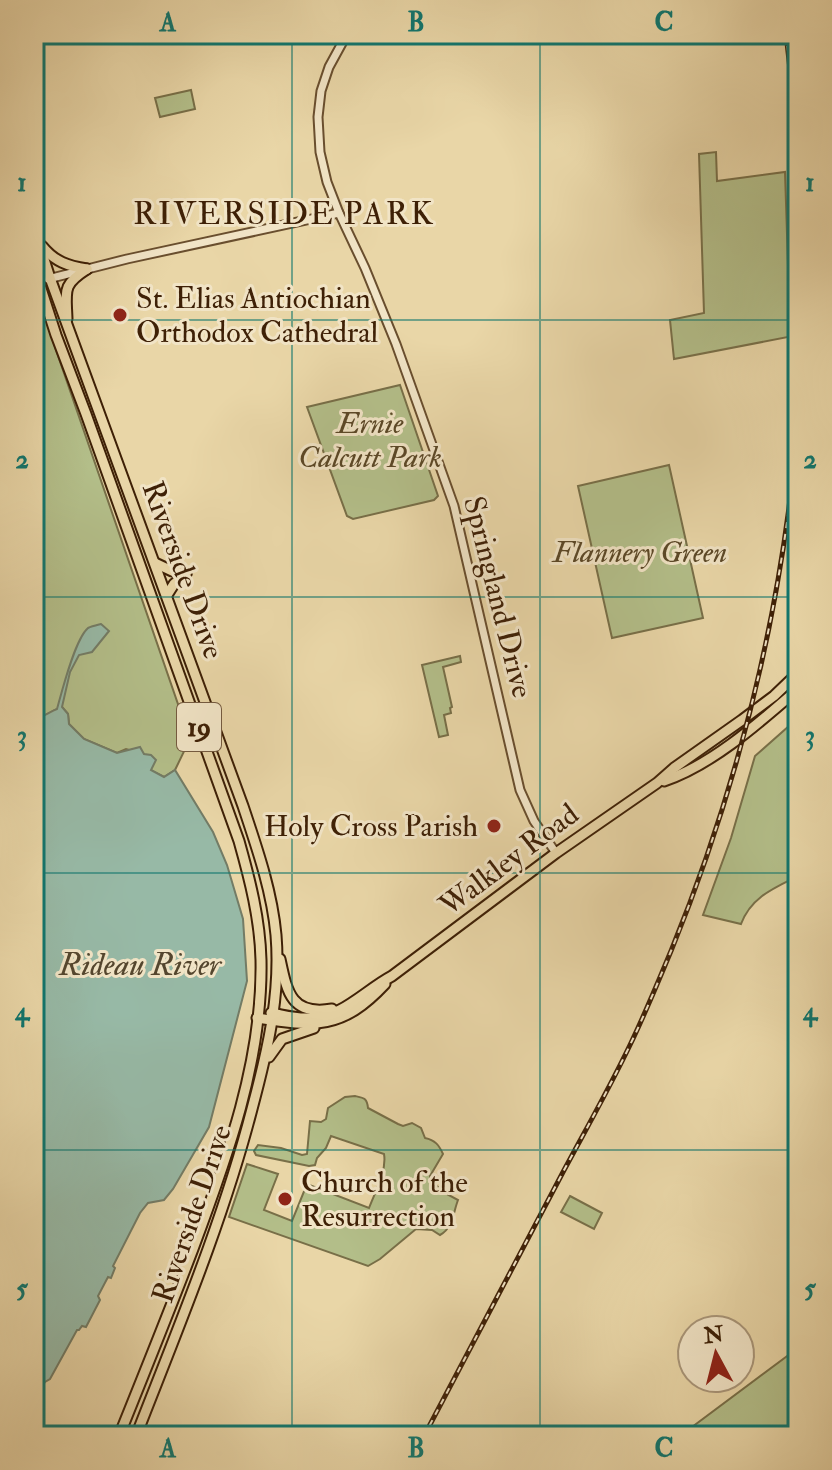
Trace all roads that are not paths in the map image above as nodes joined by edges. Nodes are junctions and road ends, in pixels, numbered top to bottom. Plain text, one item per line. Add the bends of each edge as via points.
1 (347, 34) edge
2 (339, 213) junction
3 (34, 228) edge
4 (39, 242) junction
5 (34, 267) edge
6 (87, 269) junction
7 (50, 278) junction
8 (38, 281) junction
9 (68, 326) junction
10 (155, 563) junction
11 (167, 595) junction
12 (798, 673) edge
13 (798, 689) edge
14 (657, 783) junction
15 (556, 853) junction
16 (276, 937) junction
17 (392, 976) junction
18 (357, 999) junction
19 (258, 1015) junction
20 (273, 1017) junction
21 (336, 1020) junction
22 (263, 1067) junction
23 (119, 1436) edge
24 (136, 1436) edge

1 - 2 street, Springland Drive via 326,75 318,117 320,152
2 - 6 street
2 - 15 street, Springland Drive via 396,344 454,506 520,790
3 - 4 main road, Riverside Drive / 19
4 - 6 main road via 54,259
4 - 7 main road, Riverside Drive / 19
5 - 8 main road, Riverside Drive / 19
6 - 7 street
6 - 9 main road via 69,283
7 - 8 street
7 - 9 main road, Riverside Drive / 19
8 - 19 main road, Riverside Drive / 19 via 239,841 258,927
9 - 10 main road, Riverside Drive / 19
10 - 11 main road, Riverside Drive / 19
10 - 11 main road via 186,574
11 - 16 main road, Riverside Drive / 19 via 262,864
12 - 14 main road, Walkley Road
13 - 14 main road, Walkley Road via 718,752
14 - 15 main road, Walkley Road
15 - 17 main road, Walkley Road
16 - 18 main road via 286,986 299,1006 326,1010
16 - 20 main road, Riverside Drive / 19
17 - 18 main road, Walkley Road
17 - 21 main road, Walkley Road
18 - 20 main road, Walkley Road via 320,1017
19 - 20 main road, Walkley Road
19 - 23 main road, Riverside Drive / 19 via 227,1154
20 - 21 main road, Walkley Road via 307,1025
20 - 22 main road, Riverside Drive / 19
21 - 22 main road via 282,1039
22 - 24 main road, Riverside Drive / 19 via 221,1216

